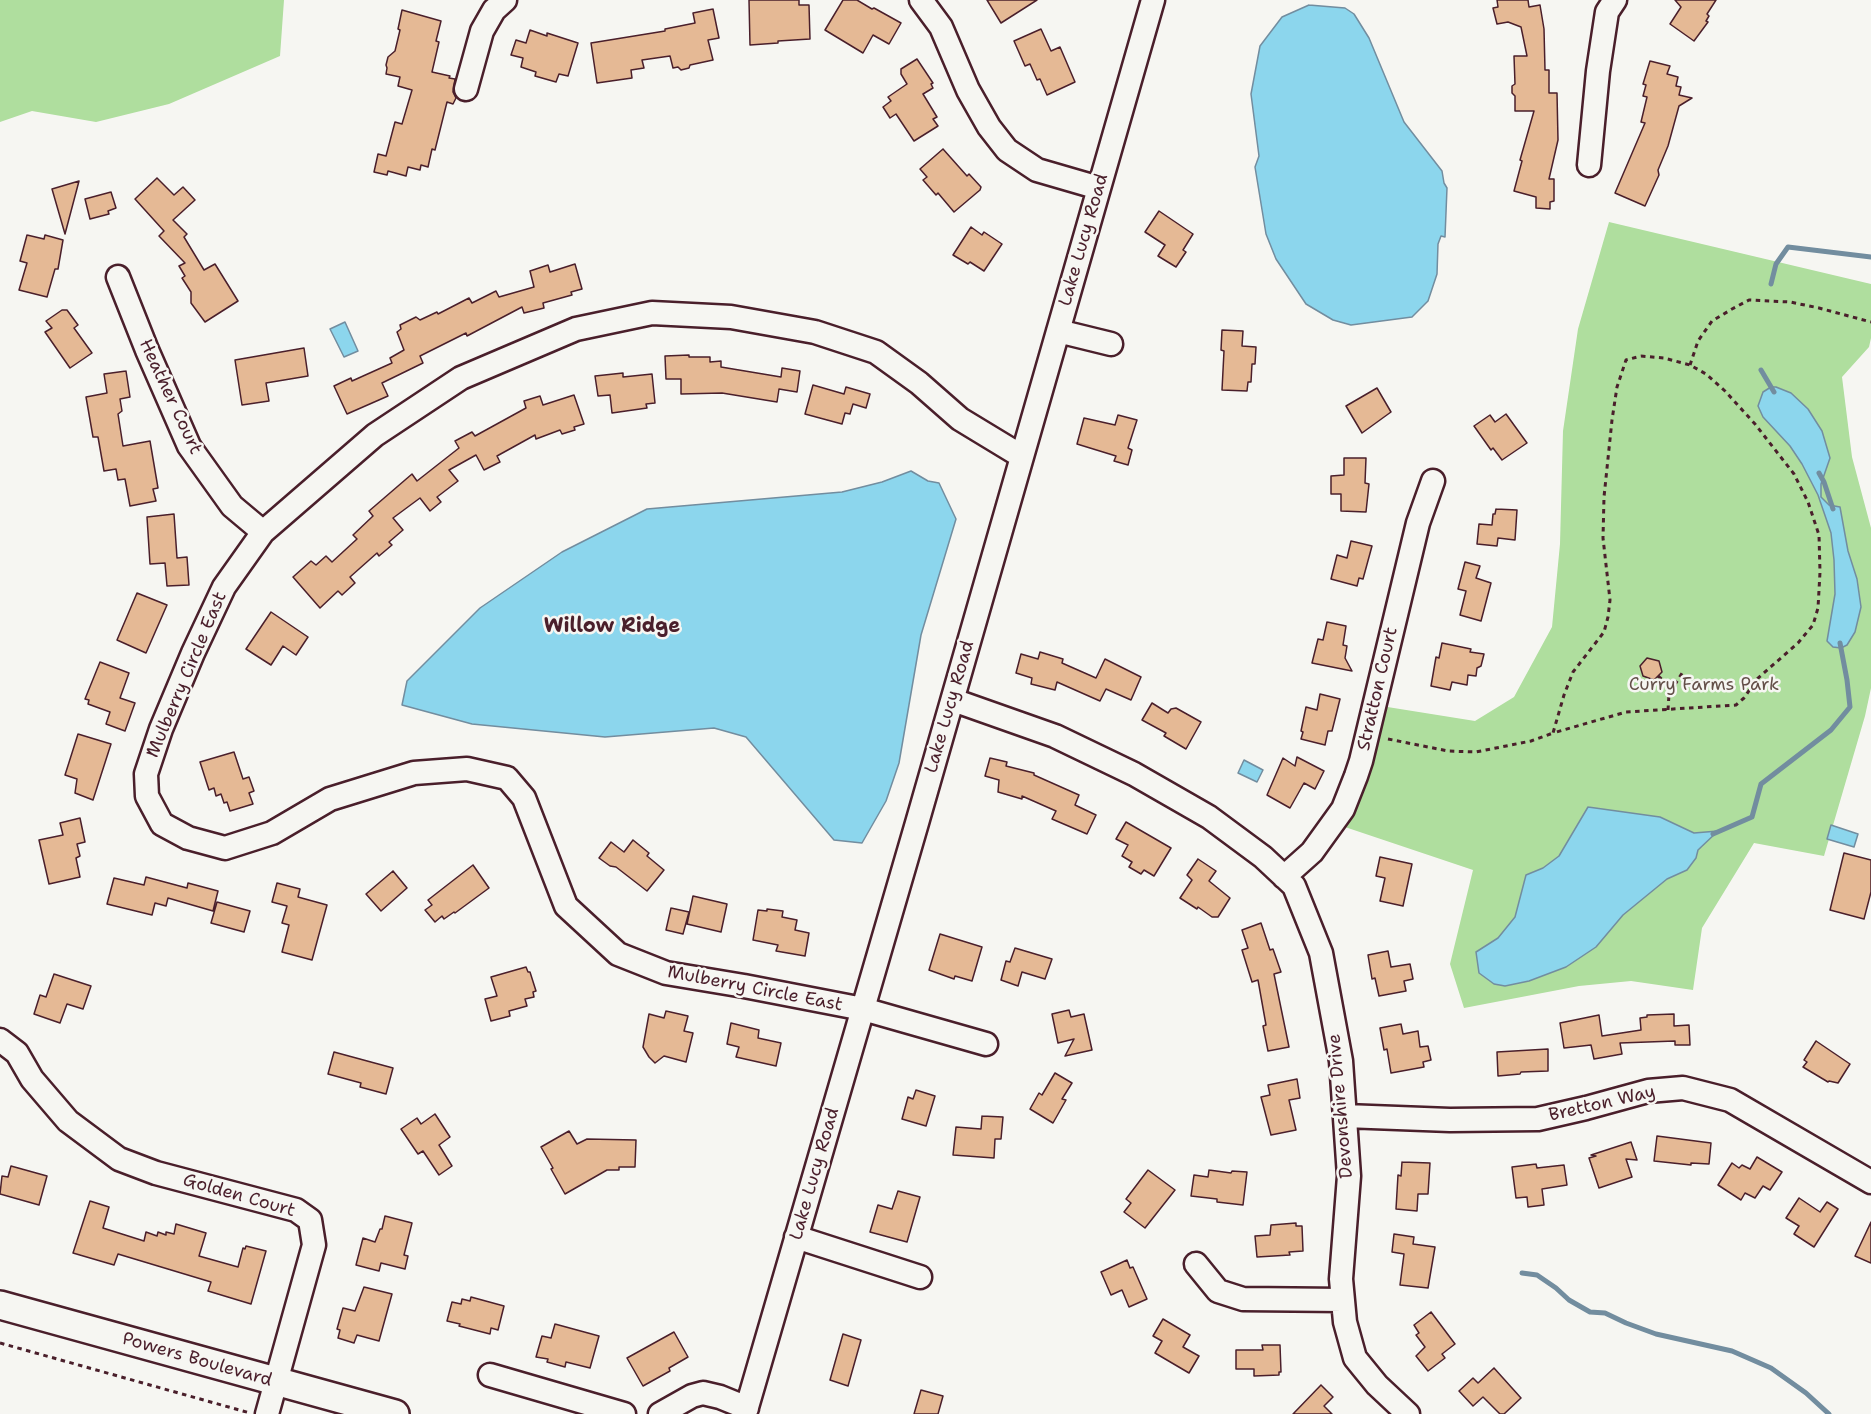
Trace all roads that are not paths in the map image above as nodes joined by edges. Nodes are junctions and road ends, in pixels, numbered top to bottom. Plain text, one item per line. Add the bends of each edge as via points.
1 (505, 0) edge
2 (921, 0) edge
3 (1153, 0) edge
4 (1611, 6) edge
5 (466, 89) dead end
6 (1589, 165) dead end
7 (1099, 188) junction
8 (118, 277) dead end
9 (1058, 331) junction
10 (1111, 344) dead end
11 (1021, 456) junction
12 (1433, 481) dead end
13 (263, 532) junction
14 (953, 700) junction
15 (1284, 877) junction
16 (863, 1009) junction
17 (0, 1040) edge
18 (986, 1044) dead end
19 (1345, 1116) junction
20 (1871, 1182) edge
21 (796, 1237) junction
22 (1196, 1264) dead end
23 (920, 1277) dead end
24 (1343, 1300) junction
25 (0, 1305) edge
26 (490, 1375) dead end
27 (275, 1382) junction
28 (746, 1411) edge
29 (267, 1414) edge
30 (395, 1414) edge
31 (624, 1414) edge
32 (660, 1414) edge
33 (1408, 1414) edge

1 - 5 street via 482,31
2 - 7 street via 940,27 989,127 1007,150 1037,170
3 - 7 street, Lake Lucy Road
4 - 6 street via 1598,71
7 - 9 street, Lake Lucy Road
8 - 13 street, Heather Court via 189,446 232,506
9 - 10 street
9 - 11 street, Lake Lucy Road
11 - 13 street, Mulberry Circle East via 960,419 920,383 876,352 815,332 731,317 652,313 576,330 461,378 375,435
11 - 14 street, Lake Lucy Road
12 - 15 street, Stratton Court via 1418,523 1361,761 1343,809 1312,852
13 - 16 street, Mulberry Circle East via 225,587 161,729 146,774 147,795 162,824 188,838 225,848 272,833 330,799 414,773 467,769 507,778 524,798 566,906 618,954 666,973
14 - 15 street, Devonshire Drive via 1055,736 1134,774 1209,817
14 - 16 street, Lake Lucy Road
15 - 19 street, Devonshire Drive via 1294,886 1322,953 1341,1061
16 - 18 street, Mulberry Circle East
16 - 21 street, Lake Lucy Road
17 - 27 street, Golden Court via 17,1053 32,1079 68,1121 119,1159 156,1173 296,1210 310,1220 314,1245
19 - 20 street, Bretton Way via 1538,1119 1648,1091 1683,1088 1730,1100
19 - 24 street, Devonshire Drive via 1349,1176 1341,1279
21 - 23 street
21 - 28 street, Lake Lucy Road
22 - 24 street via 1218,1292 1244,1299
24 - 33 street, Devonshire Drive via 1355,1358
25 - 27 main road, Powers Boulevard
26 - 31 street
27 - 29 street, Golden Court
27 - 30 main road, Powers Boulevard
28 - 32 street via 703,1393

